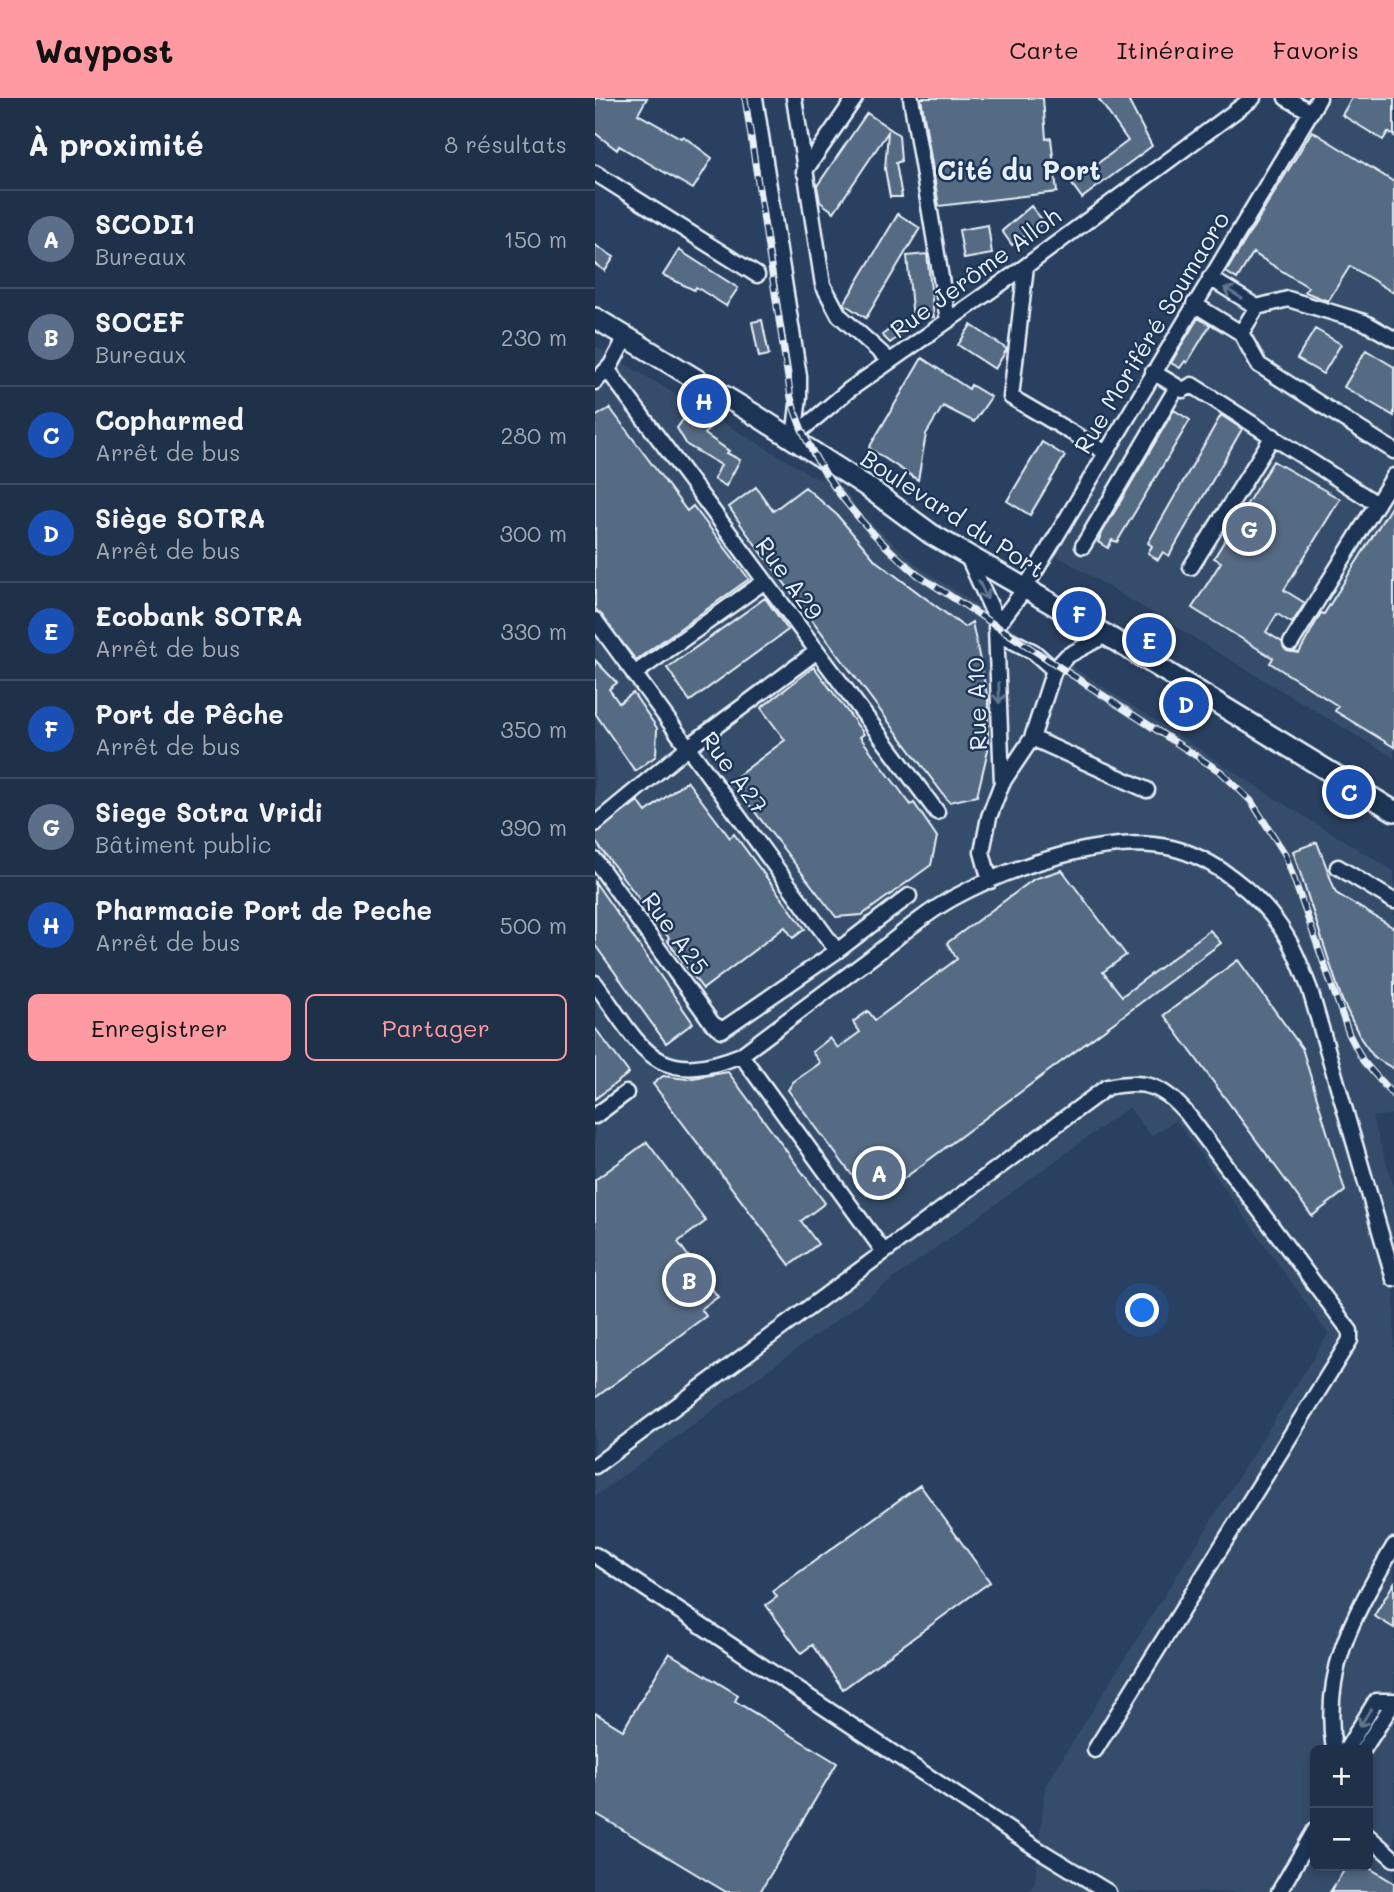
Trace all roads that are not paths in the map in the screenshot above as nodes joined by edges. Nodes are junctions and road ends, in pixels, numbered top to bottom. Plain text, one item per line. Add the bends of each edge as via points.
1 (755, 98) edge
2 (794, 98) edge
3 (855, 98) edge
4 (911, 98) edge
5 (1253, 98) edge
6 (1286, 98) edge
7 (1319, 98) edge
8 (1311, 112) junction
9 (804, 172) junction
10 (595, 173) edge
11 (1026, 266) junction
12 (757, 275) dead end
13 (1210, 278) junction
14 (1194, 304) junction
15 (1257, 307) junction
16 (595, 318) edge
17 (948, 320) junction
18 (1241, 333) junction
19 (626, 337) junction
20 (1394, 339) edge
21 (890, 361) junction
22 (607, 369) junction
23 (1153, 372) junction
24 (595, 382) edge
25 (1177, 387) junction
26 (1273, 436) junction
27 (794, 438) junction
28 (1394, 451) edge
29 (1105, 453) junction
30 (1394, 476) edge
31 (1377, 504) junction
32 (1083, 545) dead end
33 (968, 557) junction
34 (1191, 567) dead end
35 (765, 581) junction
36 (1024, 590) junction
37 (595, 620) edge
38 (997, 628) junction
39 (1106, 635) junction
40 (1291, 643) dead end
41 (816, 652) junction
42 (1054, 670) junction
43 (634, 674) junction
44 (1032, 738) junction
45 (688, 747) junction
46 (1002, 783) junction
47 (1147, 790) dead end
48 (1394, 811) edge
49 (937, 812) dead end
50 (595, 824) edge
51 (595, 860) edge
52 (1338, 867) dead end
53 (990, 881) junction
54 (909, 896) dead end
55 (1394, 901) edge
56 (837, 951) junction
57 (595, 983) edge
58 (741, 1055) junction
59 (626, 1093) dead end
60 (595, 1116) edge
61 (884, 1252) junction
62 (1394, 1279) edge
63 (595, 1466) edge
64 (1394, 1546) edge
65 (595, 1555) edge
66 (1394, 1701) edge
67 (1333, 1745) edge
68 (1349, 1745) edge
69 (1366, 1745) edge
70 (1095, 1750) dead end
71 (1310, 1839) edge
72 (1373, 1840) edge
73 (1394, 1859) edge
74 (1108, 1892) edge
75 (1279, 1892) edge

1 - 27 street via 799,376
2 - 9 street
3 - 9 street
4 - 17 street
5 - 11 street, Rue Jerôme Alloh
6 - 8 street
7 - 8 street, Rue Moriféré Soumaoro
8 - 13 street, Rue Moriféré Soumaoro
9 - 21 street via 830,303
10 - 12 street
11 - 17 street, Rue Jerôme Alloh
11 - 29 street via 1011,397
13 - 14 street, Rue Moriféré Soumaoro
15 -> 13 street
14 - 18 street
14 - 23 street, Rue Moriféré Soumaoro
15 - 18 street
15 - 20 street via 1288,299 1364,322
16 - 19 main road, Boulevard du Port
17 - 21 street, Rue Jerôme Alloh
18 - 28 street via 1259,365
19 - 22 street
19 - 27 main road, Boulevard du Port
21 - 27 street, Rue Jerôme Alloh
22 - 24 street
22 - 35 street, Rue A29
23 - 25 street
23 - 29 street, Rue Moriféré Soumaoro
25 - 26 street via 1184,390 1192,385
25 - 32 street
26 - 31 street
26 - 34 street
27 - 33 main road, Boulevard du Port
29 - 36 street, Rue Moriféré Soumaoro
30 - 31 street
31 - 40 street
33 - 36 main road, Boulevard du Port
33 -> 38 street, Rue A10
35 - 41 street, Rue A29
35 - 43 street
36 - 38 street, Rue A10
36 - 39 main road, Boulevard du Port
37 - 43 street, Rue A27
38 - 42 street
38 -> 46 street, Rue A10
39 - 42 street via 1067,656
39 - 48 main road, Boulevard du Port
41 - 45 street
41 - 49 street, Rue A29
42 - 44 street, Rue A10
43 - 45 street, Rue A27
44 - 46 street, Rue A10
44 - 47 street
45 - 50 street
45 - 56 street, Rue A27
46 - 53 street, Rue A10 via 983,836
51 - 56 street, Rue A25 via 712,1023 722,1030
52 - 55 street
53 - 58 street via 919,921
53 - 62 street via 1060,856 1138,845 1172,848 1205,861 1258,901 1281,928 1310,990
54 - 56 street
57 - 58 street via 660,1062 692,1070
58 - 61 street
59 - 60 street
61 - 63 street
61 - 70 street via 1107,1087 1149,1084 1188,1115 1350,1331 1350,1340
64 - 67 street via 1351,1620 1337,1656 1331,1694
65 - 74 street
66 -> 68 street via 1376,1701
66 - 69 street
71 - 75 street
72 - 73 street

